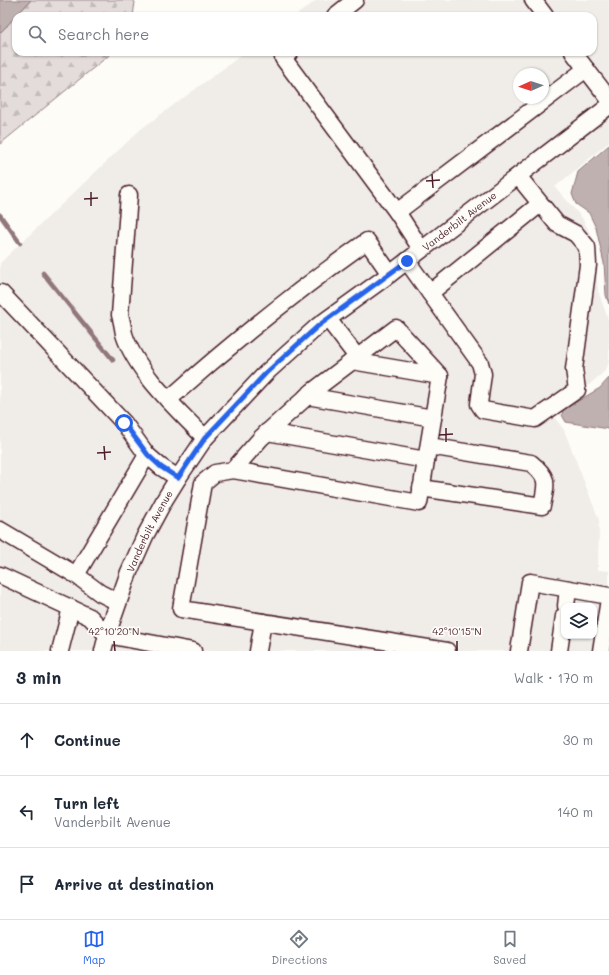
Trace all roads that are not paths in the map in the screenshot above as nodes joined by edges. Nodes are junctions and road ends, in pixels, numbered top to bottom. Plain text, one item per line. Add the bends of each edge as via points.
1 (355, 0) edge
2 (533, 0) edge
3 (340, 12) edge
4 (542, 12) edge
5 (285, 56) edge
6 (576, 56) edge
7 (586, 69) junction
8 (609, 99) edge
9 (609, 106) edge
10 (518, 176) junction
11 (129, 195) dead end
12 (540, 204) junction
13 (397, 212) junction
14 (421, 249) junction
15 (407, 261) junction
16 (390, 274) junction
17 (0, 294) edge
18 (430, 294) junction
19 (328, 319) junction
20 (355, 359) junction
21 (440, 376) junction
22 (307, 396) junction
23 (168, 400) junction
24 (433, 418) junction
25 (267, 432) junction
26 (205, 438) junction
27 (427, 453) junction
28 (148, 455) junction
29 (233, 470) junction
30 (180, 474) junction
31 (203, 483) junction
32 (421, 488) junction
33 (0, 530) edge
34 (0, 575) edge
35 (76, 575) junction
36 (568, 589) junction
37 (609, 598) edge
38 (118, 602) junction
39 (566, 603) edge
40 (71, 608) junction
41 (263, 622) junction
42 (561, 634) edge
43 (107, 635) junction
44 (60, 651) edge
45 (103, 651) edge
46 (193, 651) edge
47 (258, 651) edge
48 (447, 651) edge
49 (519, 651) edge
50 (558, 651) edge
51 (601, 651) edge

1 - 3 street
2 - 4 street
5 - 13 street via 283,58
6 - 7 street
7 - 8 street
7 - 13 street
9 - 10 street, Vanderbilt Avenue
10 - 12 street
10 - 14 street, Vanderbilt Avenue
11 - 23 street via 120,315 125,335 140,365
12 - 18 street
12 - 18 street via 556,224 576,234 587,247 588,265 574,369 576,390 535,419 483,410 479,404 483,374 480,363
13 - 14 street
14 - 15 street, Vanderbilt Avenue
15 - 16 street, Vanderbilt Avenue
15 - 18 street
16 - 19 street, Vanderbilt Avenue
16 - 23 street via 367,241 221,353
17 - 28 street via 124,423
19 - 20 street
19 - 26 street, Vanderbilt Avenue via 266,373
20 - 21 street
20 - 21 street via 396,328
20 - 22 street
21 - 24 street
22 - 24 street
22 - 25 street
23 - 26 street
24 - 27 street
25 - 27 street
25 - 29 street
26 - 30 street, Vanderbilt Avenue
27 - 32 street
27 - 32 street via 531,463 540,470 546,482 542,506
28 - 30 street via 161,467
28 - 35 street
29 - 31 street via 215,473
29 - 32 street via 419,503
30 - 31 street
30 - 38 street, Vanderbilt Avenue via 145,536
31 - 41 street via 181,609
33 - 35 street
34 - 40 street
35 - 38 street via 100,593
36 - 37 street
36 - 39 street
36 - 49 street via 530,582
37 - 51 street
38 - 43 street, Vanderbilt Avenue
40 - 43 street via 90,617
40 - 44 street
41 - 47 street
41 - 48 street
42 - 50 street
43 - 45 street, Vanderbilt Avenue
43 - 46 street

